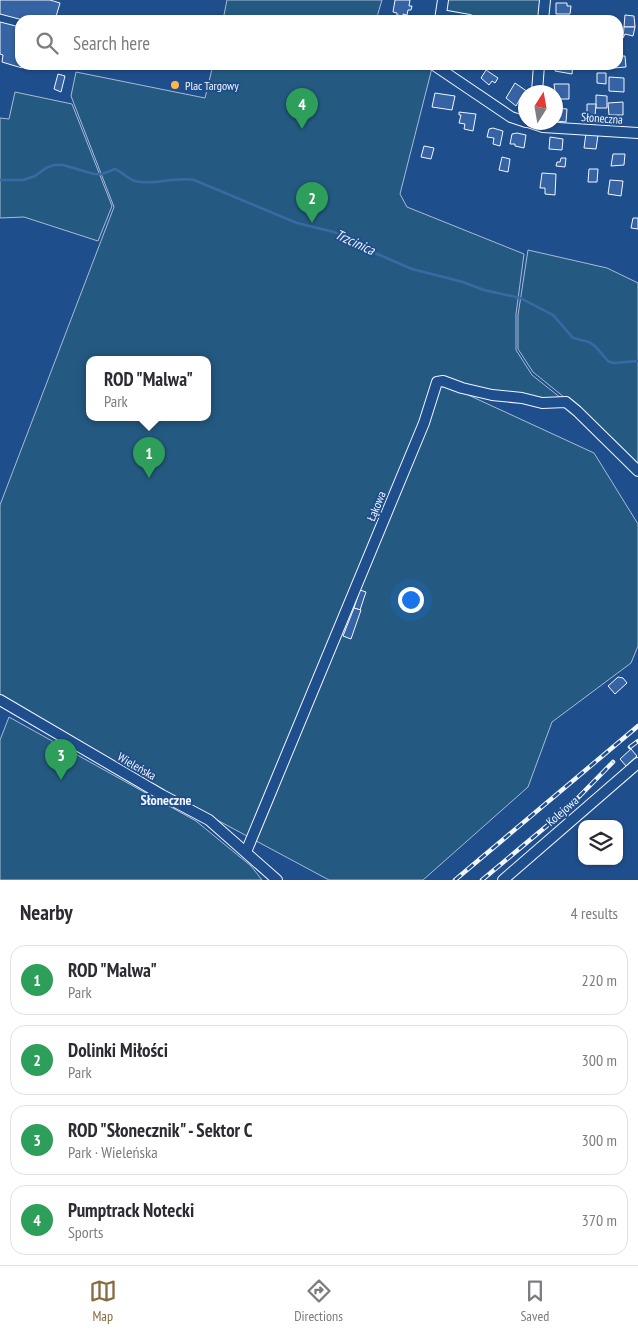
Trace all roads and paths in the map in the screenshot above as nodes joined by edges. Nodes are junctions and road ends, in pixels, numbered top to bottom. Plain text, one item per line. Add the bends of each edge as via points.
1 (443, 0) edge
2 (545, 0) edge
3 (440, 15) edge
4 (544, 15) edge
5 (441, 70) edge
6 (539, 70) edge
7 (538, 85) edge
8 (518, 119) edge
9 (563, 127) edge
10 (638, 133) edge
11 (638, 471) edge
12 (0, 700) edge
13 (638, 763) edge
14 (246, 852) junction
15 (277, 880) edge
16 (503, 880) edge

1 - 3 street
2 - 4 street
5 - 8 street, Słoneczna
6 - 7 street
9 - 10 street, Słoneczna
11 - 14 street, Łąkowa via 566,402 542,403 437,382 424,424
12 - 14 street, Wieleńska via 209,820
13 - 16 street, Kolejowa
14 - 15 street, Wieleńska

